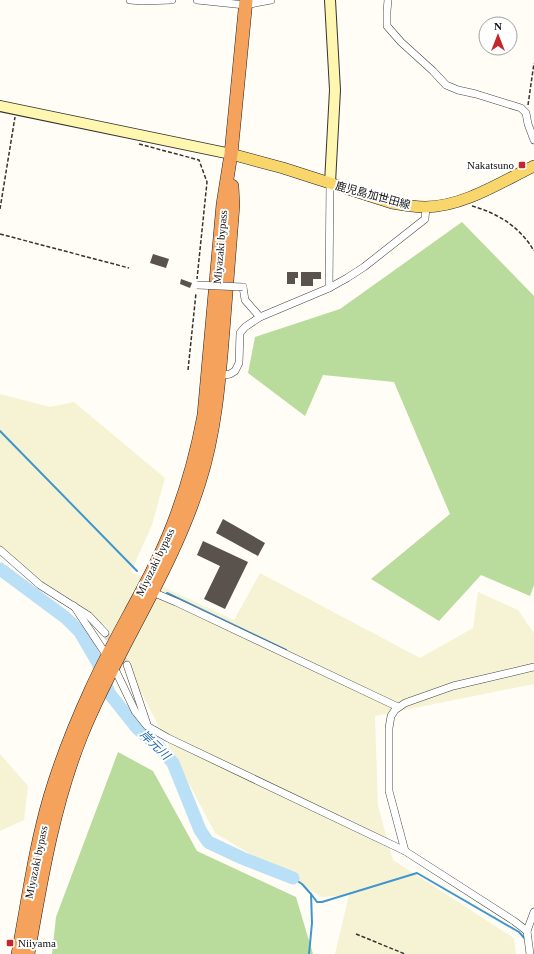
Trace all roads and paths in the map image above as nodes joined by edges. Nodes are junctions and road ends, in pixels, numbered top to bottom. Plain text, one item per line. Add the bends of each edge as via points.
1 (130, 0) edge
2 (172, 0) edge
3 (196, 0) edge
4 (271, 0) edge
5 (330, 0) edge
6 (388, 0) edge
7 (246, 2) edge
8 (534, 64) edge
9 (0, 106) edge
10 (16, 110) junction
11 (526, 113) junction
12 (534, 140) edge
13 (133, 143) dead end
14 (231, 154) junction
15 (534, 166) edge
16 (330, 183) junction
17 (455, 202) junction
18 (426, 207) junction
19 (0, 209) edge
20 (0, 234) edge
21 (534, 251) edge
22 (129, 268) dead end
23 (197, 285) junction
24 (329, 288) junction
25 (260, 318) junction
26 (188, 370) dead end
27 (219, 376) junction
28 (0, 550) edge
29 (148, 590) junction
30 (74, 606) junction
31 (105, 633) tunnel mouth
32 (109, 664) junction
33 (127, 665) tunnel mouth
34 (534, 667) edge
35 (95, 693) junction
36 (398, 707) junction
37 (148, 726) junction
38 (405, 852) junction
39 (534, 912) edge
40 (527, 930) junction
41 (356, 934) dead end
42 (18, 954) edge
43 (28, 954) edge
44 (405, 954) edge
45 (530, 954) edge

1 - 2 street
3 - 7 street
4 - 7 street
5 - 16 street via 335,90
6 - 11 street via 387,26 446,85 521,108
7 - 14 highway, Miyazaki bypass
8 - 11 path
9 - 10 street
10 - 14 street
10 - 19 path
11 - 12 street
13 - 23 path via 199,160 207,182
14 - 16 main road, 鹿児島加世田線
14 - 27 highway, Miyazaki bypass via 233,205
14 - 29 highway, Miyazaki bypass via 204,415 198,448 173,526
15 - 17 main road, 鹿児島加世田線
16 - 18 main road, 鹿児島加世田線 via 392,202
16 - 24 street
17 - 18 main road, 鹿児島加世田線
17 - 21 path via 481,208 500,217 520,232
18 - 24 street via 425,219 364,267
20 - 22 path
23 - 25 street, bridge via 243,287 245,300
23 - 26 path
24 - 25 street
25 - 27 street via 240,333 239,363 235,371
27 - 29 highway, Miyazaki bypass via 211,436 199,484 183,528
28 - 30 street via 40,584
29 - 32 highway, Miyazaki bypass
29 - 36 street
30 - 31 street via 89,616
30 - 32 street
32 - 35 highway, Miyazaki bypass
32 - 37 street via 134,711
33 - 37 street
34 - 36 street via 453,686
35 - 42 highway, Miyazaki bypass via 64,756 50,798 34,866
35 - 43 highway, Miyazaki bypass via 56,810
36 - 38 street via 391,716 389,728 388,776 390,798
37 - 38 street
38 - 40 street
39 - 40 street
40 - 45 street
41 - 44 path

